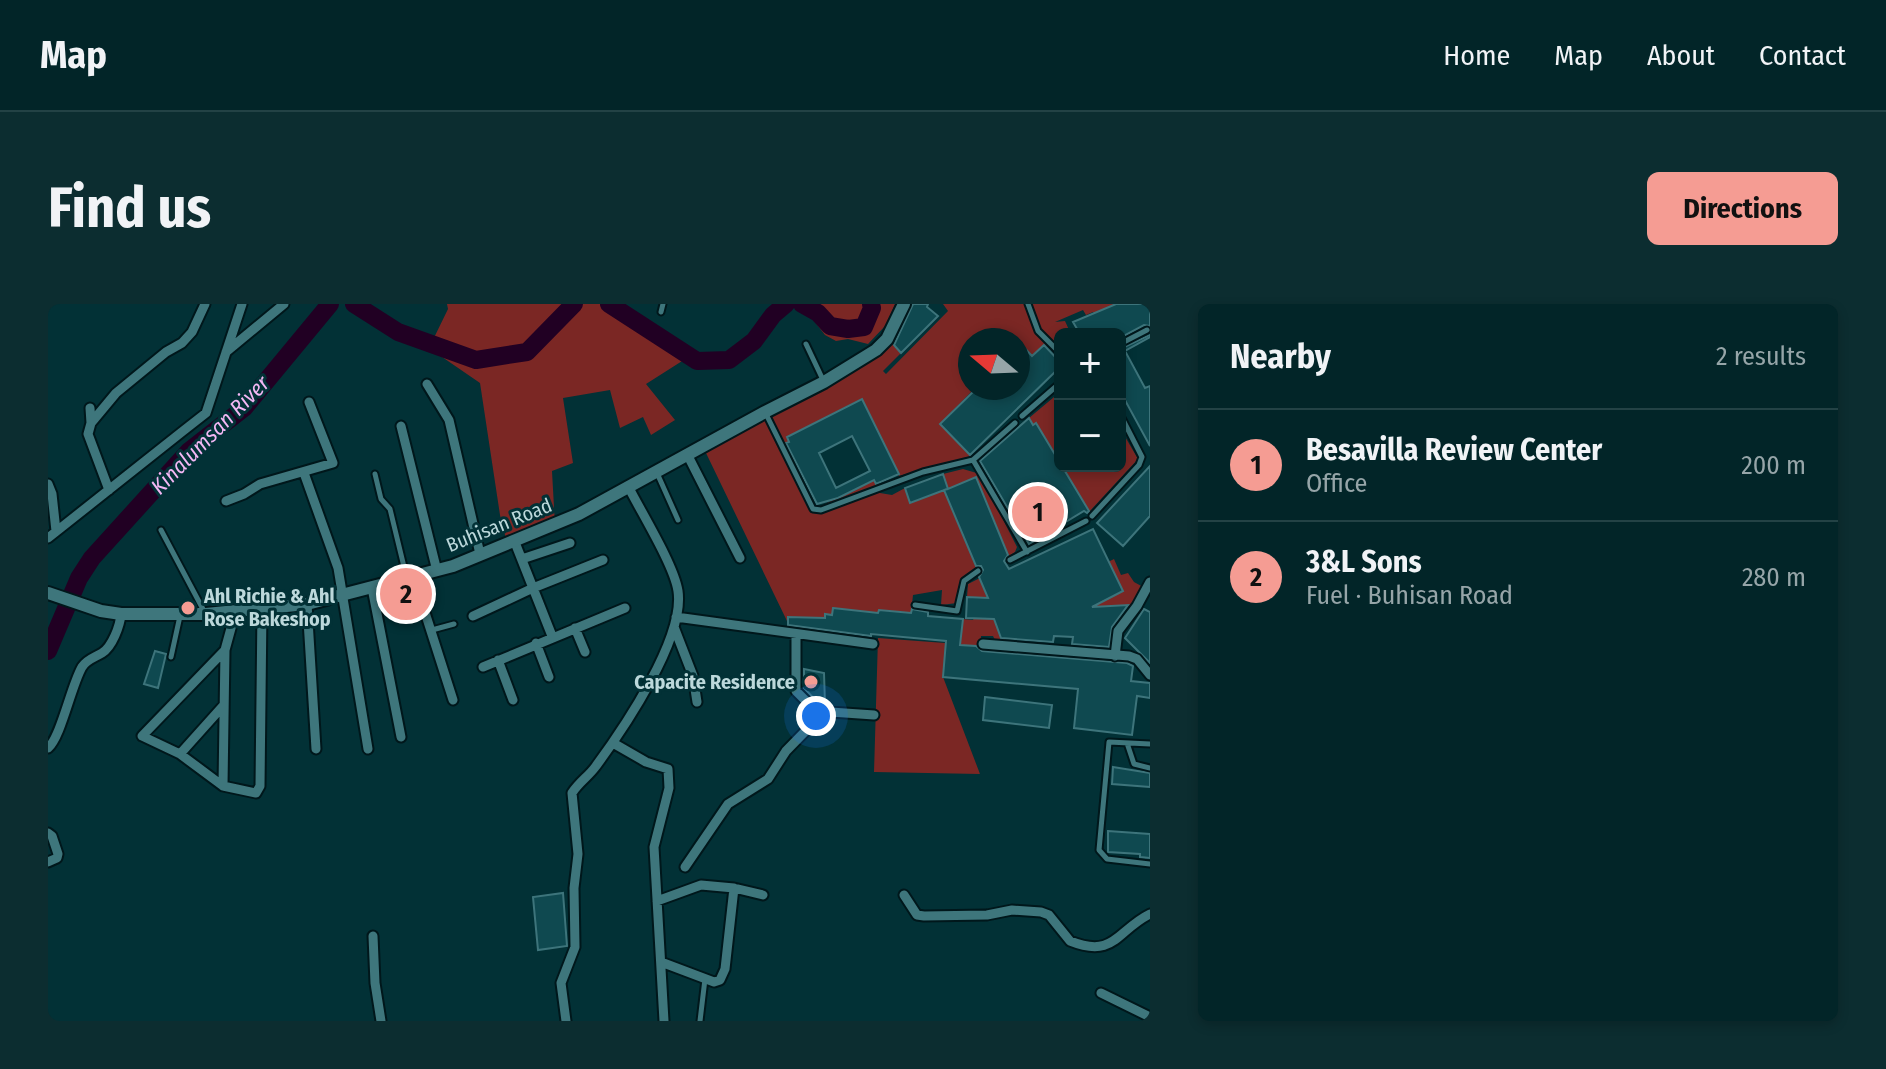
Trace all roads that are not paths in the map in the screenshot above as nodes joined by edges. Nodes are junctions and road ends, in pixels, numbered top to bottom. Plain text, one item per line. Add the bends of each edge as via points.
1 (205, 304) edge
2 (242, 304) edge
3 (284, 304) edge
4 (663, 304) edge
5 (904, 304) edge
6 (1028, 304) edge
7 (661, 312) dead end
8 (1147, 330) dead end
9 (1126, 341) edge
10 (806, 344) dead end
11 (1054, 347) edge
12 (226, 352) junction
13 (824, 382) junction
14 (427, 384) dead end
15 (1054, 388) edge
16 (309, 402) dead end
17 (90, 408) dead end
18 (765, 412) junction
19 (1022, 416) dead end
20 (91, 423) junction
21 (1015, 423) dead end
22 (401, 426) dead end
23 (1126, 426) edge
24 (687, 454) junction
25 (973, 460) junction
26 (656, 472) junction
27 (304, 473) junction
28 (375, 474) dead end
29 (48, 484) edge
30 (628, 486) junction
31 (109, 490) junction
32 (226, 501) dead end
33 (1092, 516) dead end
34 (678, 520) dead end
35 (1086, 521) dead end
36 (161, 530) dead end
37 (52, 534) edge
38 (514, 540) junction
39 (570, 543) dead end
40 (1027, 552) junction
41 (480, 554) junction
42 (740, 558) dead end
43 (522, 559) junction
44 (603, 560) dead end
45 (1010, 560) dead end
46 (437, 571) junction
47 (978, 571) dead end
48 (406, 580) junction
49 (1150, 582) edge
50 (372, 588) junction
51 (533, 588) junction
52 (52, 594) edge
53 (343, 596) junction
54 (421, 601) junction
55 (307, 604) junction
56 (915, 605) dead end
57 (262, 608) junction
58 (625, 608) dead end
59 (236, 610) junction
60 (121, 614) junction
61 (206, 614) junction
62 (180, 615) junction
63 (473, 616) dead end
64 (675, 622) junction
65 (454, 624) dead end
66 (575, 628) junction
67 (431, 630) junction
68 (796, 634) junction
69 (552, 636) junction
70 (536, 643) junction
71 (873, 644) dead end
72 (983, 644) dead end
73 (225, 650) junction
74 (585, 652) dead end
75 (1115, 656) junction
76 (171, 657) dead end
77 (498, 660) junction
78 (483, 667) dead end
79 (1150, 675) edge
80 (549, 677) dead end
81 (453, 700) dead end
82 (513, 700) dead end
83 (697, 702) dead end
84 (223, 706) junction
85 (825, 711) junction
86 (874, 715) dead end
87 (401, 737) dead end
88 (613, 743) junction
89 (1127, 743) junction
90 (1150, 744) edge
91 (48, 748) edge
92 (316, 749) dead end
93 (368, 749) dead end
94 (180, 754) junction
95 (1150, 768) edge
96 (223, 786) junction
97 (48, 833) edge
98 (48, 862) edge
99 (1150, 864) edge
100 (685, 867) dead end
101 (734, 888) junction
102 (763, 895) dead end
103 (904, 895) dead end
104 (657, 901) junction
105 (1150, 914) edge
106 (373, 936) dead end
107 (661, 962) junction
108 (705, 978) junction
109 (1101, 993) dead end
110 (1150, 1017) edge
111 (381, 1021) edge
112 (566, 1021) edge
113 (664, 1021) edge
114 (700, 1021) edge

1 - 20 street via 182,343 116,393
2 - 12 street
3 - 12 street
4 - 7 lane
5 - 13 street, Buhisan Road via 876,350
6 - 11 lane via 1038,331
8 - 9 lane
10 - 13 lane
12 - 31 street via 203,418
13 - 18 street, Buhisan Road
14 - 41 street via 449,420
15 - 19 lane
16 - 27 street via 333,463
17 - 20 street
18 - 24 street, Buhisan Road
18 - 25 lane via 813,509
20 - 31 street via 88,434
21 - 25 lane
22 - 46 street
23 - 33 lane via 1142,457 1139,465
24 - 26 street, Buhisan Road
24 - 42 street
25 - 40 lane
26 - 30 street, Buhisan Road
26 - 34 lane
27 - 32 street via 260,484
27 - 53 street
28 - 48 lane via 381,499 390,509
29 - 37 street
30 - 38 street, Buhisan Road via 579,514
30 - 64 street via 674,576
31 - 37 street
35 - 40 lane
36 - 61 lane
38 - 41 street, Buhisan Road
38 - 43 street
39 - 43 street
40 - 45 lane
41 - 46 street, Buhisan Road
43 - 51 street
44 - 51 street
46 - 48 street, Buhisan Road
47 - 56 lane via 964,581 957,611
48 - 50 street, Buhisan Road
48 - 54 street
48 - 54 lane via 402,606
49 - 75 street via 1118,631
50 - 53 street, Buhisan Road
50 - 87 street
51 - 63 street
51 - 69 street
52 - 60 street, Buhisan Road
53 - 55 street, Buhisan Road
53 - 93 street
54 - 67 street
55 - 57 street, Buhisan Road
55 - 92 street
57 - 59 street, Buhisan Road
57 - 96 street via 260,786 256,793
58 - 66 street
59 - 61 street, Buhisan Road
59 - 73 street
60 - 62 street, Buhisan Road
60 - 91 street via 107,649 82,666
61 - 62 street, Buhisan Road
62 - 76 lane
64 - 68 street
64 - 83 street
64 - 88 street via 648,687
65 - 67 lane
66 - 69 street
66 - 74 street
67 - 81 street
68 - 71 street
68 - 85 street via 796,691 810,707
69 - 70 street
70 - 77 street
70 - 80 street
72 - 75 street
73 - 84 street
73 - 94 street via 142,736
75 - 79 street via 1137,659
77 - 78 street
77 - 82 street
84 - 94 street
84 - 96 street
85 - 86 street
85 - 100 street via 786,751 770,777 728,804
88 - 104 street via 670,773 654,847
88 - 112 street via 572,793 578,854 575,947 561,983
89 - 90 lane
89 - 95 lane via 1134,764
89 - 99 lane via 1109,742 1099,850 1107,859
94 - 96 street
97 - 98 street via 58,854
101 - 102 street
101 - 104 street via 701,885
101 - 108 street via 725,969 720,980
103 - 105 street via 917,915 1041,912 1070,941 1098,947 1111,945
104 - 107 street
106 - 111 street
107 - 108 street
107 - 113 street
108 - 114 lane
109 - 110 street

